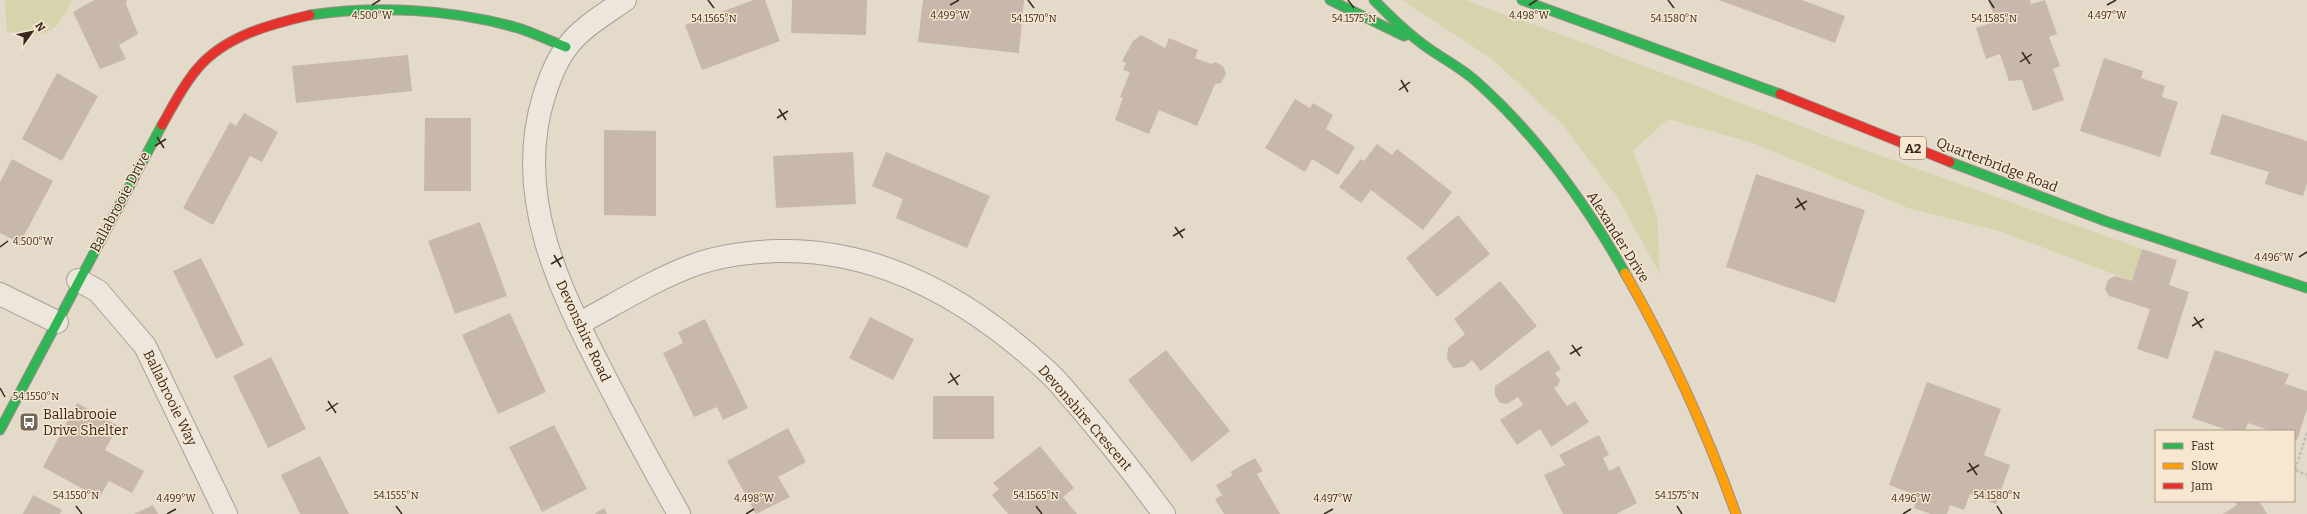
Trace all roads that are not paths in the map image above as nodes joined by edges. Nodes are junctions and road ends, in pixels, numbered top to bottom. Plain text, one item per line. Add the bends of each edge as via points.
1 (626, 0) edge
2 (1330, 0) edge
3 (1374, 0) edge
4 (1522, 0) edge
5 (1422, 44) junction
6 (566, 48) junction
7 (78, 280) junction
8 (2307, 288) edge
9 (0, 294) edge
10 (57, 322) junction
11 (578, 324) junction
12 (0, 430) edge
13 (226, 514) edge
14 (678, 514) edge
15 (1164, 514) edge
16 (1736, 514) edge

1 - 6 street, Devonshire Road via 592,22
2 - 5 main road, Alexander Drive
3 - 5 main road, Alexander Drive
4 - 8 main road, Quarterbridge Road / A2 via 1798,101 1991,179
5 - 16 main road, Alexander Drive via 1476,82 1522,128 1571,189 1618,258 1670,356 1711,444
6 - 7 main road, Ballabrooie Drive via 518,28 437,12 353,9 272,23 229,43 199,67 182,90
6 - 11 street, Devonshire Road via 550,77 534,137 536,204 542,235
7 - 10 main road, Ballabrooie Drive
7 - 13 street, Ballabrooie Way via 98,291 145,346
9 - 10 street
10 - 12 main road, Ballabrooie Drive
11 - 14 street, Devonshire Road
11 - 15 street, Devonshire Crescent via 628,296 695,264 753,252 807,250 896,270 947,295 999,331 1048,372 1094,424

